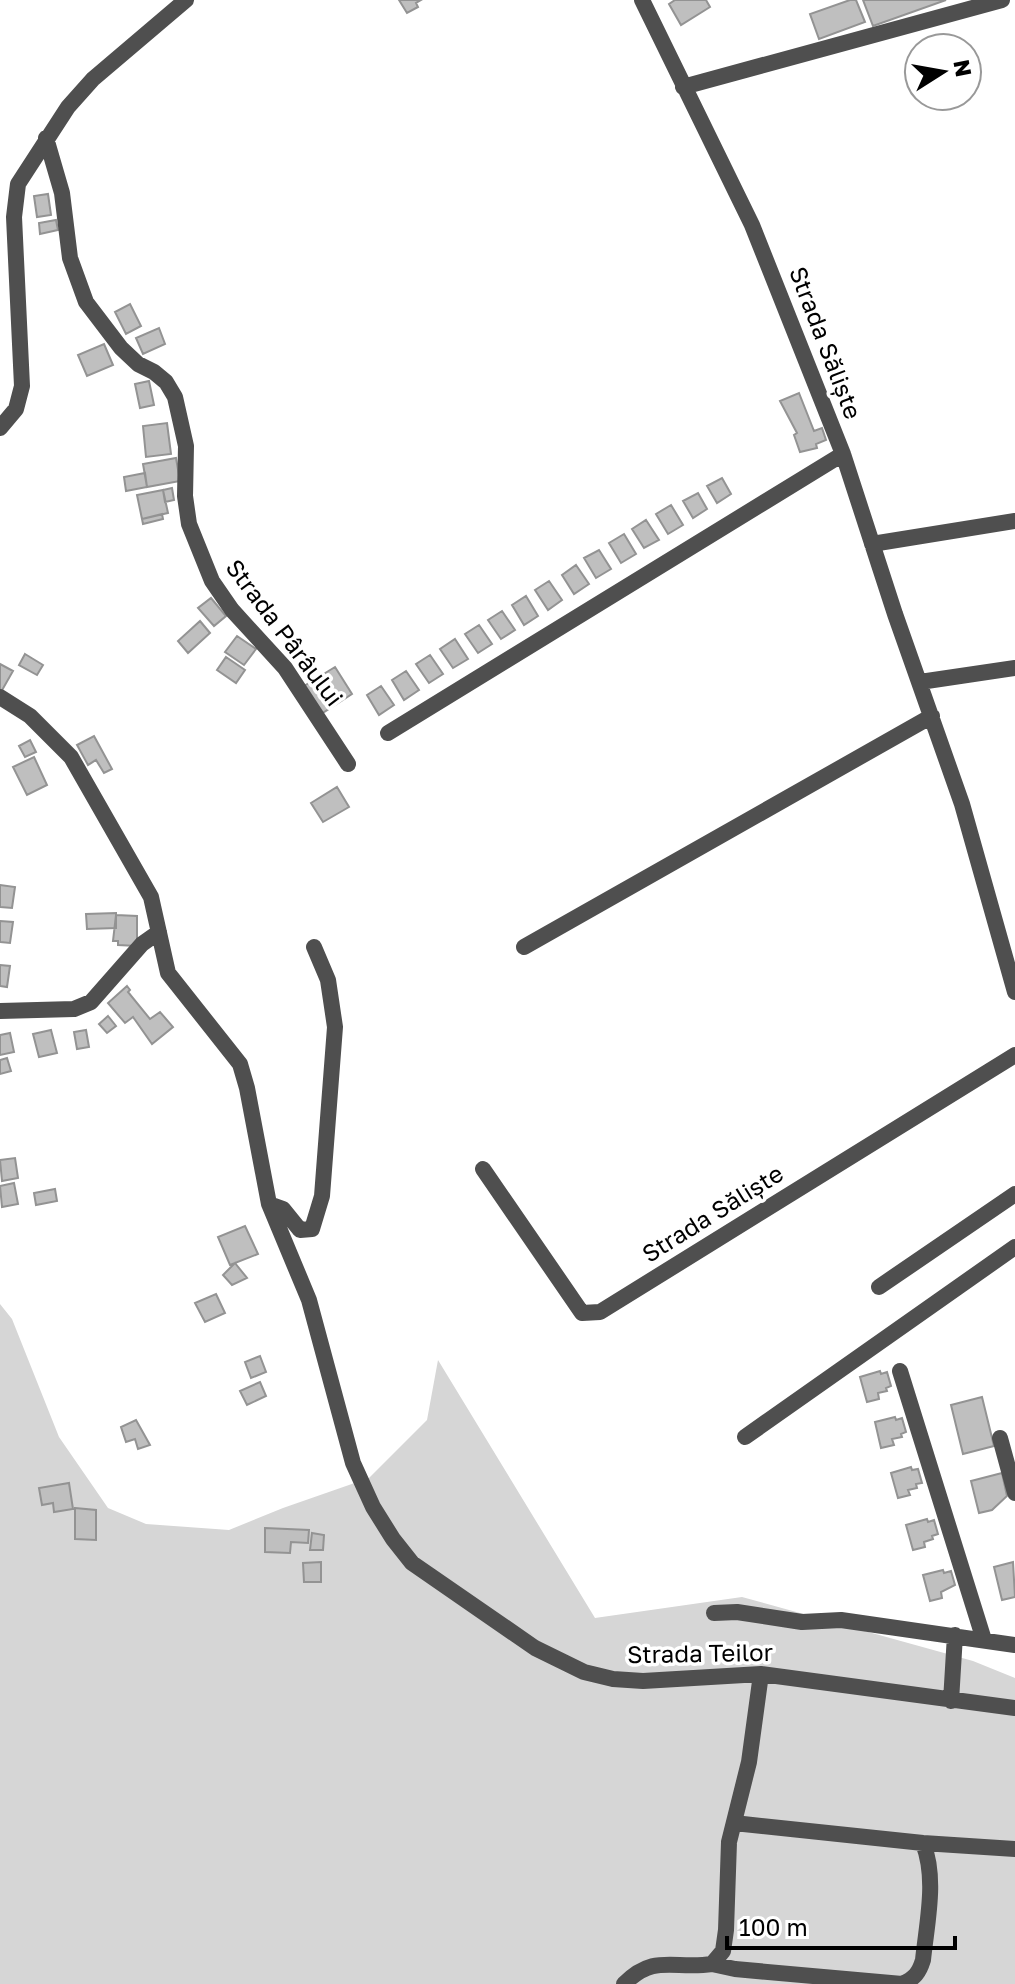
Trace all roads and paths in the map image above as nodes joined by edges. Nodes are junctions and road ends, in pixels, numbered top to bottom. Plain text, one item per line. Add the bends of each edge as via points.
1 (186, 0) edge
2 (642, 0) edge
3 (1002, 0) edge
4 (683, 87) junction
5 (46, 138) junction
6 (0, 428) edge
7 (843, 454) junction
8 (1015, 521) edge
9 (872, 544) junction
10 (1015, 668) edge
11 (920, 682) junction
12 (0, 697) edge
13 (932, 716) junction
14 (388, 733) dead end
15 (348, 764) dead end
16 (159, 932) junction
17 (314, 947) dead end
18 (524, 947) dead end
19 (1010, 953) edge
20 (1015, 992) edge
21 (0, 1011) edge
22 (1015, 1055) edge
23 (483, 1169) dead end
24 (1015, 1194) edge
25 (269, 1204) junction
26 (1015, 1247) edge
27 (879, 1287) dead end
28 (900, 1371) dead end
29 (745, 1437) dead end
30 (1000, 1438) dead end
31 (1015, 1493) edge
32 (714, 1613) dead end
33 (955, 1635) junction
34 (984, 1640) junction
35 (1015, 1645) edge
36 (761, 1674) junction
37 (951, 1701) junction
38 (1015, 1708) edge
39 (734, 1823) junction
40 (923, 1843) junction
41 (1015, 1849) edge
42 (712, 1964) junction
43 (624, 1984) edge

1 - 5 street via 93,79
2 - 4 street, Strada Săliște
3 - 4 street
4 - 7 street, Strada Săliște via 752,225
5 - 6 street via 15,198 22,386 16,409
5 - 15 street, Strada Pârâului via 62,193 70,258 86,302 121,348 166,382 175,397 186,446 189,524 212,581 285,668
7 - 9 street, Strada Săliște
7 - 14 street
8 - 9 street
9 - 11 street, Strada Săliște
10 - 11 street
11 - 13 street, Strada Săliște
12 - 16 street, Strada Teilor via 30,716 71,757 151,897
13 - 18 street
13 - 19 street, Strada Săliște
16 - 21 street via 91,1002 74,1009
16 - 25 street, Strada Teilor via 168,973 240,1064
17 - 25 street via 328,980 335,1027 322,1196 317,1218 307,1231 283,1209
19 - 20 street, Strada Săliște
22 - 23 street, Strada Săliște via 600,1312 582,1313
24 - 27 street
25 - 36 street, Strada Teilor via 309,1300 353,1463 373,1507 412,1563 535,1648 584,1672 643,1681
26 - 29 street
28 - 34 street
30 - 31 street
32 - 33 street via 802,1622 841,1620
33 - 34 street
33 - 37 street
34 - 35 street
36 - 37 street, Strada Teilor
36 - 39 street
37 - 38 street, Strada Teilor
39 - 40 street
39 - 42 street via 723,1951
40 - 41 street
40 - 42 street via 931,1874 923,1960 913,1979 902,1984
42 - 43 street via 653,1964

